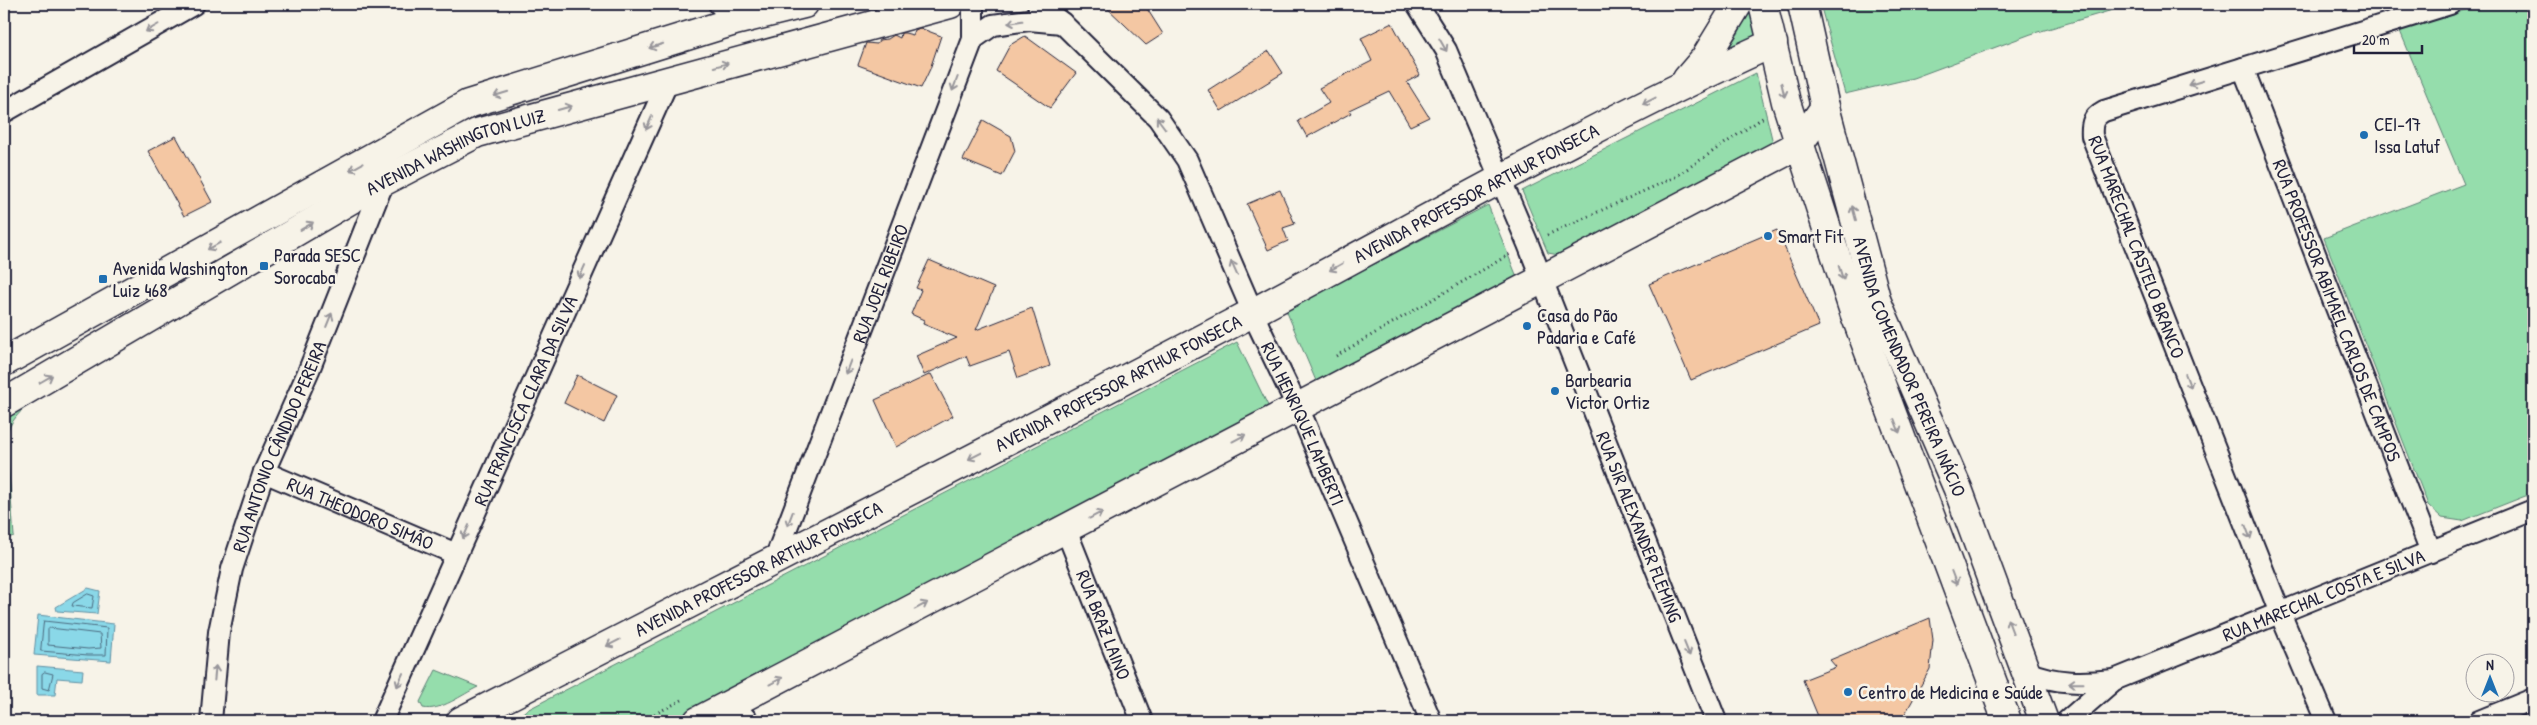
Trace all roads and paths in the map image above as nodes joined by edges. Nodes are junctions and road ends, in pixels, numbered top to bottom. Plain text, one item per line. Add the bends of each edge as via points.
1 (194, 4) edge
2 (804, 4) edge
3 (950, 4) edge
4 (973, 4) edge
5 (1038, 4) edge
6 (1417, 4) edge
7 (1738, 4) edge
8 (1763, 4) edge
9 (1802, 4) edge
10 (2450, 4) edge
11 (727, 12) edge
12 (1062, 24) junction
13 (973, 39) junction
14 (1772, 43) junction
15 (1814, 61) junction
16 (2243, 68) junction
17 (669, 79) junction
18 (1682, 84) junction
19 (1825, 107) junction
20 (4, 112) edge
21 (1799, 144) junction
22 (1499, 178) junction
23 (384, 181) junction
24 (1540, 279) junction
25 (1253, 312) junction
26 (4, 362) edge
27 (4, 403) edge
28 (1296, 407) junction
29 (264, 472) junction
30 (2533, 510) edge
31 (1066, 530) junction
32 (2431, 552) junction
33 (456, 554) junction
34 (775, 560) junction
35 (2280, 613) junction
36 (2027, 672) junction
37 (2114, 680) junction
38 (1997, 694) junction
39 (2533, 700) edge
40 (721, 716) edge
41 (2058, 718) edge
42 (212, 721) edge
43 (382, 721) edge
44 (461, 721) edge
45 (1142, 721) edge
46 (1431, 721) edge
47 (1716, 721) edge
48 (2007, 721) edge
49 (2326, 721) edge
50 (2480, 721) edge

1 -> 20 street
2 - 11 main road, AVENIDA WASHINGTON LUIZ
17 -> 3 main road, AVENIDA WASHINGTON LUIZ
4 - 13 street, RUA JOEL RIBEIRO
5 - 12 street, RUA HENRIQUE LAMBERTI
6 -> 22 street, RUA SIR ALEXANDER FLEMING via 1446,50
7 - 18 main road via 1705,58
8 - 14 main road, AVENIDA COMENDADOR PEREIRA INÁCIO
9 - 15 main road, AVENIDA COMENDADOR PEREIRA INÁCIO
10 - 16 street, RUA MARECHAL CASTELO BRANCO
11 -> 26 main road, AVENIDA WASHINGTON LUIZ via 468,104
12 -> 13 street via 1029,20 993,25
25 -> 12 street, RUA HENRIQUE LAMBERTI via 1187,160 1158,118
13 -> 34 street, RUA JOEL RIBEIRO
14 - 15 main road via 1790,47
14 - 18 main road, AVENIDA PROFESSOR ARTHUR FONSECA
14 -> 21 main road, AVENIDA COMENDADOR PEREIRA INÁCIO
15 - 19 main road, AVENIDA COMENDADOR PEREIRA INÁCIO
16 - 32 street, RUA PROFESSOR ABIMAEL CARLOS DE CAMPOS
16 -> 35 street, RUA MARECHAL CASTELO BRANCO via 2104,111 2093,120 2091,128
23 -> 17 main road, AVENIDA WASHINGTON LUIZ via 477,133
17 -> 33 street, RUA FRANCISCA CLARA DA SILVA
18 -> 22 main road, AVENIDA PROFESSOR ARTHUR FONSECA
19 - 21 main road
36 -> 19 main road, AVENIDA COMENDADOR PEREIRA INÁCIO via 1958,489 1877,302
21 - 24 main road
21 -> 38 main road, AVENIDA COMENDADOR PEREIRA INÁCIO via 1854,312
22 - 24 street, RUA SIR ALEXANDER FLEMING
22 -> 25 main road, AVENIDA PROFESSOR ARTHUR FONSECA
27 -> 23 main road, AVENIDA WASHINGTON LUIZ
29 -> 23 street, RUA ANTONIO CÂNDIDO PEREIRA via 309,370
24 - 28 main road
24 -> 47 street, RUA SIR ALEXANDER FLEMING
25 - 28 street, RUA HENRIQUE LAMBERTI
25 -> 34 main road, AVENIDA PROFESSOR ARTHUR FONSECA
31 -> 28 main road
28 - 46 street, RUA HENRIQUE LAMBERTI
29 - 33 street, RUA THEODORO SIMÃO
42 -> 29 street, RUA ANTONIO CÂNDIDO PEREIRA via 219,632 232,569
30 - 32 street, RUA MARECHAL COSTA E SILVA
40 -> 31 main road
31 - 45 street, RUA BRAZ LAINO
32 - 35 street, RUA MARECHAL COSTA E SILVA
33 -> 43 street, RUA FRANCISCA CLARA DA SILVA
34 -> 44 main road, AVENIDA PROFESSOR ARTHUR FONSECA
35 - 37 street, RUA MARECHAL COSTA E SILVA
35 - 49 street
37 -> 36 street, RUA MARECHAL COSTA E SILVA via 2069,683
36 - 41 main road, AVENIDA COMENDADOR PEREIRA INÁCIO
37 - 41 street, RUA MARECHAL COSTA E SILVA
38 - 41 main road, AVENIDA COMENDADOR PEREIRA INÁCIO via 2015,711 2030,718
38 - 48 main road, AVENIDA COMENDADOR PEREIRA INÁCIO
39 - 50 street

